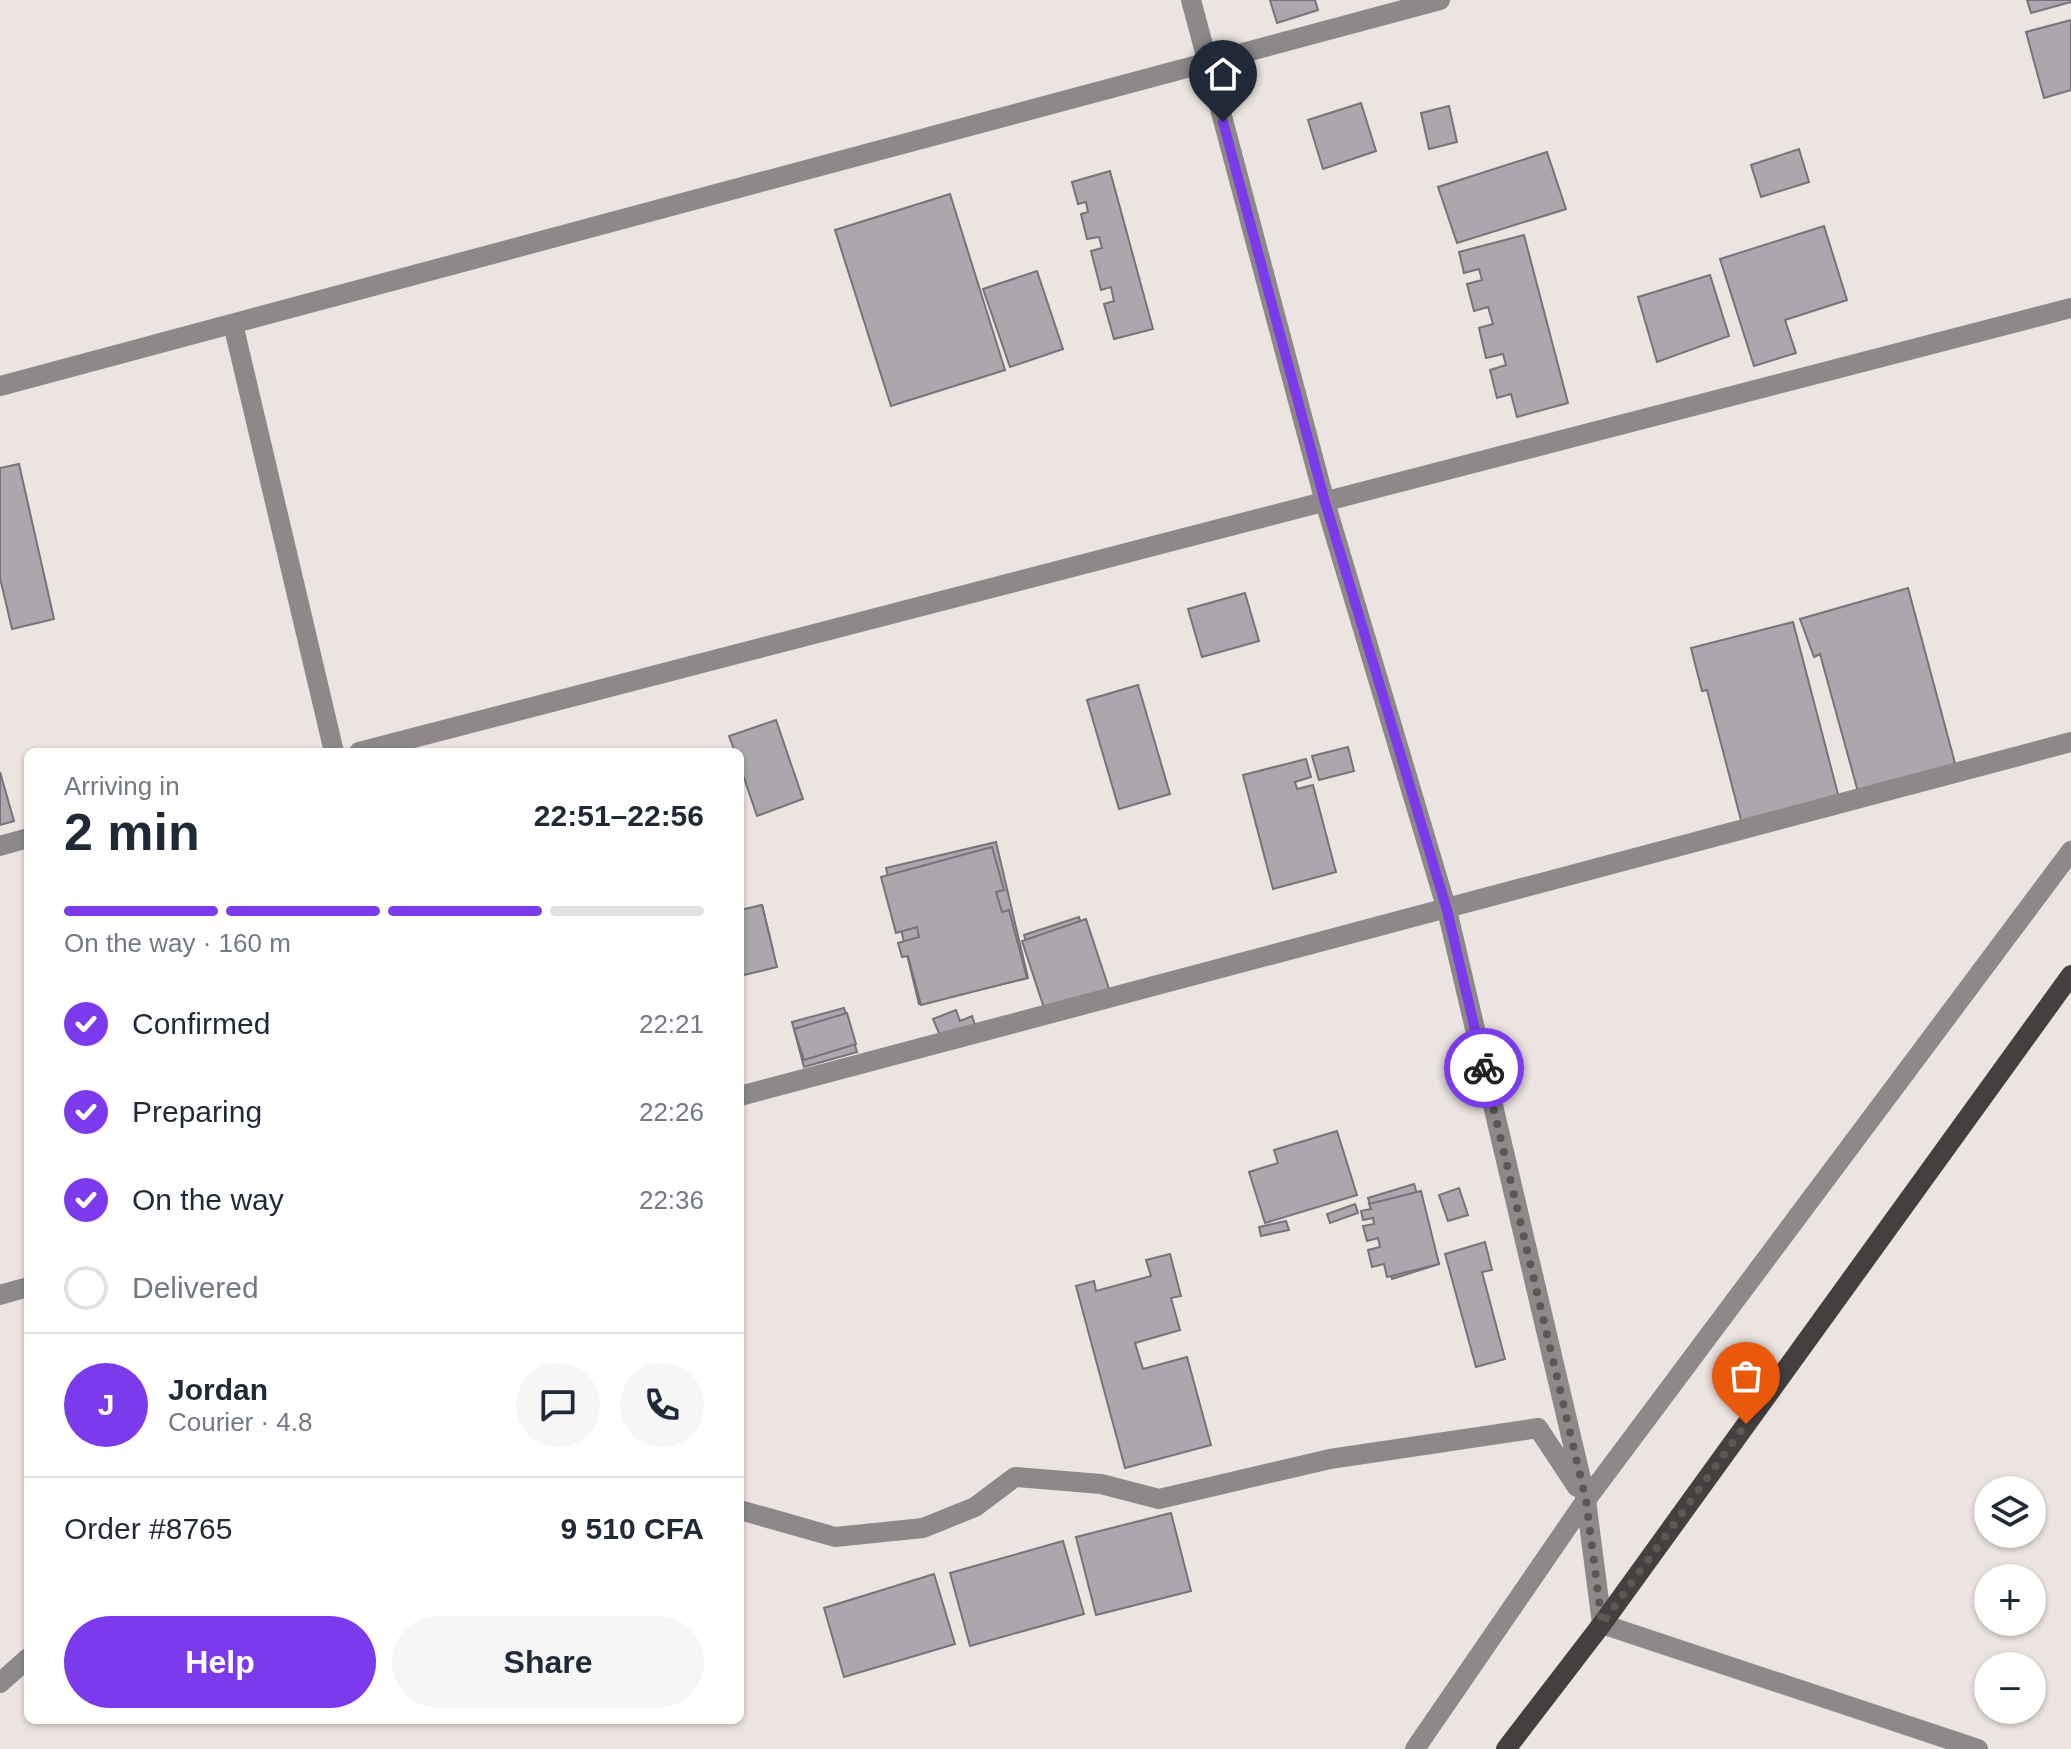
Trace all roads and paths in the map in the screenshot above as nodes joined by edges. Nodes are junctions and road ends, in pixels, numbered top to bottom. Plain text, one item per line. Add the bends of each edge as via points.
1 (1191, 0) edge
2 (1440, 0) edge
3 (1207, 63) junction
4 (2071, 308) edge
5 (233, 324) junction
6 (0, 386) edge
7 (1325, 502) junction
8 (2071, 742) edge
9 (333, 748) edge
10 (374, 748) edge
11 (24, 839) edge
12 (0, 846) edge
13 (2071, 851) edge
14 (1447, 910) junction
15 (2071, 975) edge
16 (744, 1095) edge
17 (24, 1288) edge
18 (0, 1295) edge
19 (1586, 1500) junction
20 (744, 1511) edge
21 (1602, 1624) junction
22 (24, 1662) edge
23 (0, 1683) edge
24 (1415, 1749) edge
25 (1506, 1749) edge
26 (1978, 1749) edge

1 - 3 street
2 - 3 street
3 - 5 street
3 - 7 street
4 - 7 street
5 - 6 street
5 - 9 street
7 - 10 street
7 - 14 street
8 - 14 street
11 - 12 street
13 - 19 street
14 - 16 street
14 - 19 street
15 - 21 main road
17 - 18 street
19 - 20 street via 1538,1428 1330,1459 1159,1499 1101,1484 1015,1477 975,1507 923,1528 867,1535 835,1537
19 - 21 street
19 - 24 street
21 - 25 main road
21 - 26 street
22 - 23 street

